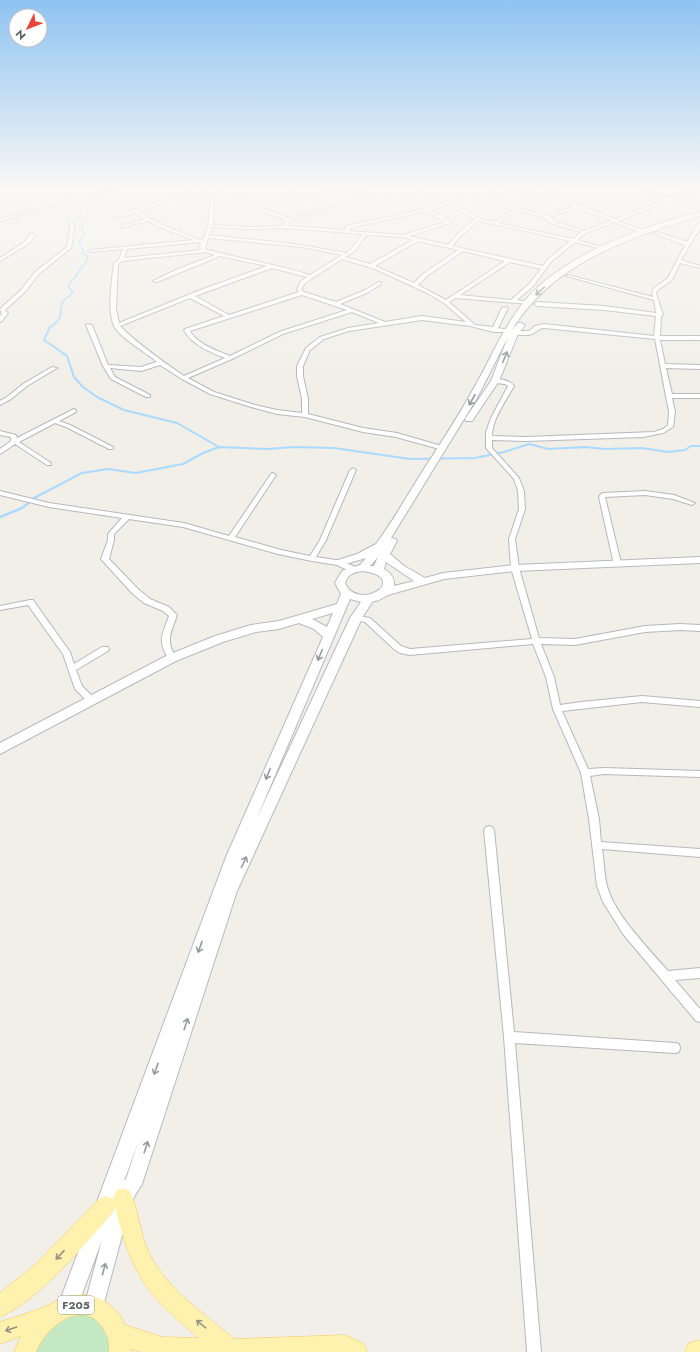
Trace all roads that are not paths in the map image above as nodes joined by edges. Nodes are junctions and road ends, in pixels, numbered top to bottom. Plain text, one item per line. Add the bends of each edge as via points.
1 (15, 250) edge
2 (66, 250) edge
3 (106, 250) edge
4 (125, 250) edge
5 (325, 250) edge
6 (353, 250) edge
7 (398, 250) edge
8 (461, 250) edge
9 (468, 250) edge
10 (562, 250) edge
11 (601, 250) edge
12 (616, 250) edge
13 (685, 250) edge
14 (90, 251) dead end
15 (206, 251) joint
16 (346, 254) junction
17 (220, 256) junction
18 (341, 257) junction
19 (0, 260) edge
20 (121, 260) junction
21 (509, 260) junction
22 (679, 262) junction
23 (272, 266) junction
24 (371, 266) junction
25 (700, 267) edge
26 (544, 268) junction
27 (568, 276) junction
28 (310, 277) junction
29 (155, 281) dead end
30 (379, 283) dead end
31 (415, 285) junction
32 (302, 293) junction
33 (191, 296) junction
34 (455, 296) junction
35 (655, 299) junction
36 (446, 302) junction
37 (512, 302) junction
38 (527, 303) junction
39 (336, 304) junction
40 (537, 304) junction
41 (505, 308) dead end
42 (2, 310) edge
43 (350, 311) junction
44 (660, 315) junction
45 (227, 316) junction
46 (0, 320) edge
47 (383, 323) junction
48 (89, 325) dead end
49 (473, 325) junction
50 (117, 326) junction
51 (494, 330) junction
52 (511, 332) junction
53 (657, 338) junction
54 (700, 338) edge
55 (230, 358) junction
56 (161, 363) junction
57 (106, 366) junction
58 (663, 366) junction
59 (700, 367) edge
60 (54, 368) dead end
61 (184, 378) junction
62 (494, 381) junction
63 (148, 396) dead end
64 (669, 396) junction
65 (700, 396) edge
66 (0, 403) edge
67 (74, 411) dead end
68 (305, 415) junction
69 (56, 422) junction
70 (0, 433) edge
71 (488, 438) junction
72 (14, 441) junction
73 (111, 448) dead end
74 (445, 448) junction
75 (0, 452) edge
76 (49, 464) dead end
77 (435, 464) junction
78 (353, 470) dead end
79 (273, 475) dead end
80 (0, 493) edge
81 (692, 503) dead end
82 (128, 516) junction
83 (231, 538) junction
84 (385, 541) junction
85 (384, 554) junction
86 (312, 559) junction
87 (700, 560) edge
88 (339, 563) junction
89 (617, 564) junction
90 (357, 568) junction
91 (515, 568) junction
92 (378, 570) junction
93 (388, 578) junction
94 (422, 580) junction
95 (386, 592) junction
96 (368, 599) junction
97 (344, 601) junction
98 (0, 608) edge
99 (356, 616) junction
100 (298, 619) junction
101 (269, 625) junction
102 (700, 628) edge
103 (328, 636) junction
104 (536, 642) junction
105 (105, 649) dead end
106 (172, 658) junction
107 (72, 669) junction
108 (91, 700) junction
109 (700, 704) edge
110 (557, 709) junction
111 (0, 749) edge
112 (585, 773) junction
113 (700, 774) edge
114 (489, 830) dead end
115 (597, 846) junction
116 (700, 853) edge
117 (700, 973) edge
118 (666, 976) junction
119 (700, 1017) edge
120 (509, 1037) junction
121 (675, 1048) dead end
122 (115, 1202) junction
123 (0, 1306) edge
124 (68, 1306) junction
125 (94, 1307) junction
126 (49, 1316) junction
127 (0, 1333) edge
128 (119, 1343) edge
129 (230, 1350) junction
130 (25, 1352) edge
131 (356, 1352) edge
132 (534, 1352) edge
133 (696, 1352) edge
134 (700, 1352) edge

1 - 19 street
2 - 42 street via 37,273 23,291
3 - 14 street
4 - 20 street
5 - 16 street
6 - 16 street
7 - 24 street
8 - 31 street
9 - 21 street
10 - 26 street
11 -> 38 main road via 554,278
12 - 27 main road
13 - 22 street
15 - 17 street
15 - 20 street
16 - 18 street
17 - 23 street
17 - 29 street
18 - 24 street
18 - 28 street
20 - 50 street via 116,263 114,277 113,309
21 - 26 street
21 - 34 street
22 - 25 street
22 - 35 street via 670,279 654,292
23 - 28 street
23 - 33 street
24 - 31 street
26 - 37 street via 531,285
27 - 35 street
27 - 40 main road
28 - 32 street via 300,285
30 - 39 street via 366,292
31 - 36 street
32 - 39 street
32 - 45 street
33 - 45 street
33 - 50 street
34 - 36 street
34 - 37 street
35 - 44 street
36 - 49 street
37 - 38 street
38 - 52 main road
39 - 43 street
40 - 44 street
40 - 52 main road
41 - 51 street
42 - 46 street via 5,312
43 - 47 street
43 - 55 street via 281,333
44 - 53 street
45 - 55 street via 186,331 204,346
47 - 49 street via 422,318
47 - 68 street via 338,332 313,344 300,366
48 - 57 street
49 - 51 street
50 - 56 street
51 - 52 street
52 - 53 street via 530,334 537,327 544,326
62 -> 52 main road
52 -> 74 main road
53 - 54 street
53 - 58 street
55 - 61 street
56 - 57 street via 140,369
56 - 61 street
57 - 63 street via 113,378
58 - 59 street
58 - 64 street
60 - 66 street
61 - 68 street via 234,401 277,412
62 - 71 street via 508,382 511,386 494,418
62 - 74 main road
64 - 65 street
64 - 71 street via 671,426 657,433 526,439
67 - 69 street
68 - 74 street
69 - 72 street
69 - 73 street
70 - 72 street via 14,436
71 - 91 street via 489,448 517,479 521,491 522,509 512,539
72 - 75 street
72 - 76 street
74 - 77 main road
77 - 84 main road
77 - 85 main road
78 - 86 street via 323,540
79 - 83 street
80 - 82 street via 49,505
81 - 89 street via 674,497 645,493 603,495
82 - 83 street via 184,525
82 - 106 street via 111,534 105,559 146,601 166,609 173,616 166,630 165,647
83 - 86 street
84 - 88 main road via 361,556
84 - 90 main road
85 - 92 main road
85 - 94 main road via 401,569
86 - 88 street
87 - 89 main road
88 - 90 street
89 - 91 main road
90 - 92 main road
90 - 97 main road via 344,575 340,583
91 - 94 main road
91 - 104 street
92 - 93 main road
93 - 94 main road
93 - 95 main road
94 - 95 main road
94 - 99 main road
95 - 96 main road
96 - 97 main road
96 - 99 main road
97 - 100 main road
97 - 101 main road via 278,619
97 - 103 main road
98 - 107 street via 30,602 67,654
99 - 104 street via 367,620 403,651
122 -> 99 main road via 133,1184 230,891
100 - 101 main road
100 - 103 main road via 320,627
101 - 106 main road via 219,639
102 - 104 street via 645,629 575,642
103 -> 122 main road via 233,857
104 - 110 street via 550,677
105 - 107 street
106 - 108 main road
107 - 108 street via 78,687
108 - 111 main road
109 - 110 street via 642,699
110 - 112 street
112 - 113 street via 604,771
112 - 115 street
114 - 120 street
115 - 116 street
115 - 118 street via 602,886 608,902 627,931
117 - 118 street
118 - 119 street
120 - 121 street
120 - 132 street
122 -> 123 main road via 56,1260
122 - 124 main road
125 -> 122 main road
129 -> 122 main road via 172,1300 147,1270
124 - 125 main road, F205 via 81,1304
124 - 126 main road, F205
125 - 128 main road, F205 via 108,1318
126 -> 127 main road, F205
126 - 130 main road, F205 via 36,1329
128 - 129 main road, F205 via 162,1348
129 - 131 main road, F205 via 344,1346
133 - 134 main road

